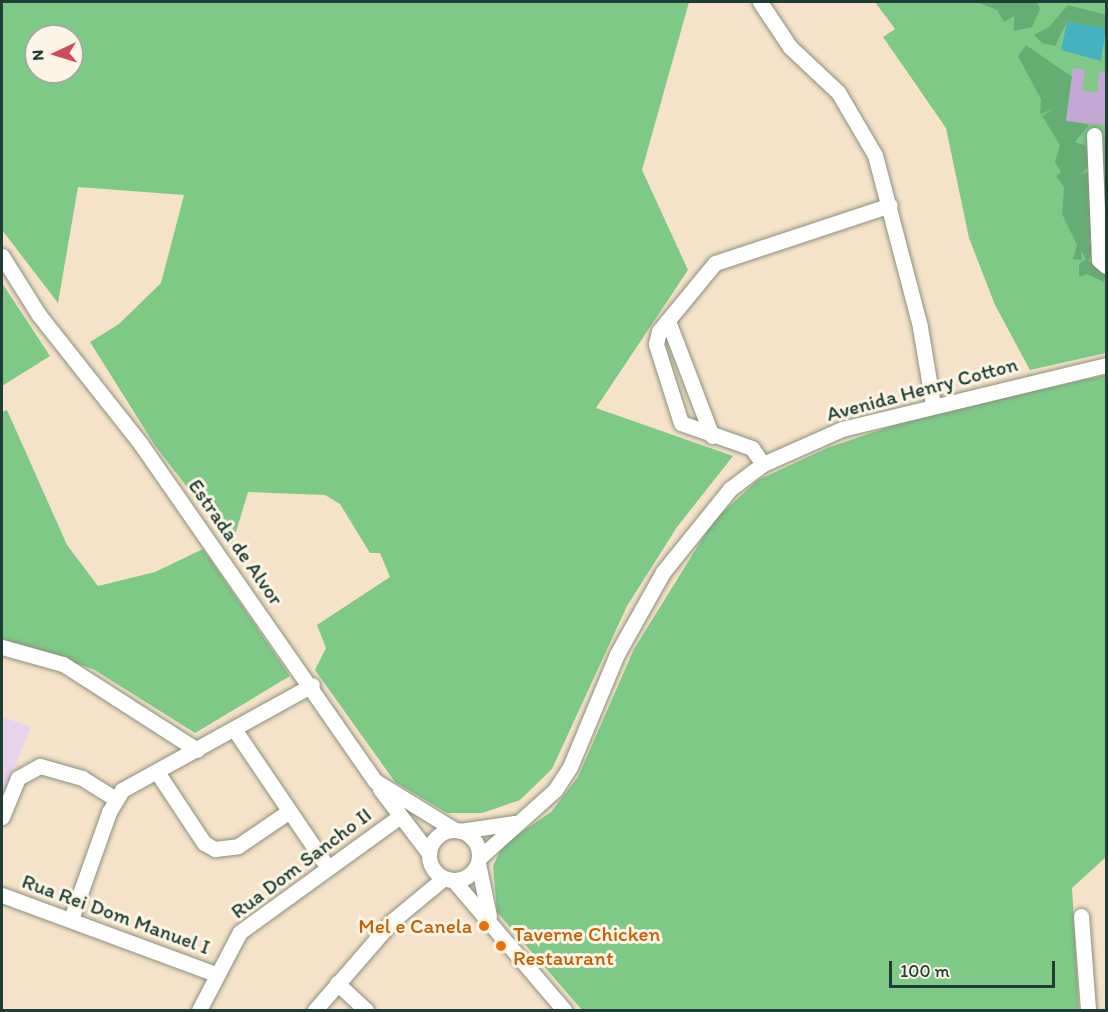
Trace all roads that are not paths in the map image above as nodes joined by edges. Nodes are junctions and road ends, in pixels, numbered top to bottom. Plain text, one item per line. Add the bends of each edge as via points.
1 (760, 2) edge
2 (1094, 135) dead end
3 (890, 205) junction
4 (2, 256) edge
5 (1107, 266) edge
6 (668, 321) junction
7 (1107, 365) edge
8 (933, 405) junction
9 (712, 436) junction
10 (763, 464) junction
11 (2, 647) edge
12 (312, 685) junction
13 (234, 729) junction
14 (197, 750) junction
15 (157, 772) junction
16 (375, 782) junction
17 (115, 799) junction
18 (288, 812) junction
19 (2, 817) edge
20 (399, 817) junction
21 (517, 822) junction
22 (457, 830) junction
23 (429, 855) junction
24 (479, 861) junction
25 (326, 865) junction
26 (449, 880) junction
27 (2, 895) edge
28 (409, 904) junction
29 (1081, 916) dead end
30 (71, 919) junction
31 (489, 919) junction
32 (216, 974) junction
33 (337, 983) junction
34 (199, 1011) edge
35 (315, 1011) edge
36 (366, 1011) edge
37 (564, 1011) edge
38 (1088, 1011) edge

1 - 3 street via 790,47 838,92 875,155
2 - 5 street via 1099,260
3 - 6 street via 715,263
3 - 8 street
4 - 12 street, Estrada de Alvor
6 - 9 street
6 - 9 street via 656,344 681,423
7 - 8 street, Avenida Henry Cotton
8 - 10 street, Avenida Henry Cotton via 842,429
9 - 10 street via 752,448
10 - 21 street, Avenida Henry Cotton via 699,521 663,572 617,654 570,767 555,790
11 - 14 street via 63,664
12 - 13 street
12 - 16 street, Estrada de Alvor
13 - 14 street
13 - 18 street
14 - 15 street
15 - 17 street
15 - 18 street via 204,843 215,849 238,846
16 - 20 street, Estrada de Alvor
16 - 22 street, Estrada de Alvor
17 - 19 street via 82,778 40,766 18,778
17 - 30 street
18 - 25 street
20 - 23 street, Estrada de Alvor
20 - 25 street, Rua Dom Sancho II
21 - 22 street
21 - 24 street, Avenida Henry Cotton
22 - 23 street via 436,838
22 - 24 street, Estrada de Alvor via 476,843
23 - 26 street, Estrada de Alvor
23 - 28 street
24 - 26 street via 469,876
24 - 31 street, Estrada de Alvor
25 - 32 street, Rua Dom Sancho II via 240,932
26 - 28 street
26 - 31 street, Estrada de Alvor
27 - 30 street, Rua Rei Dom Manuel I
28 - 33 street
29 - 38 street
30 - 32 street, Rua Rei Dom Manuel I
31 - 37 street, Estrada de Alvor
32 - 34 street, Rua Dom Sancho II
33 - 35 street
33 - 36 street

